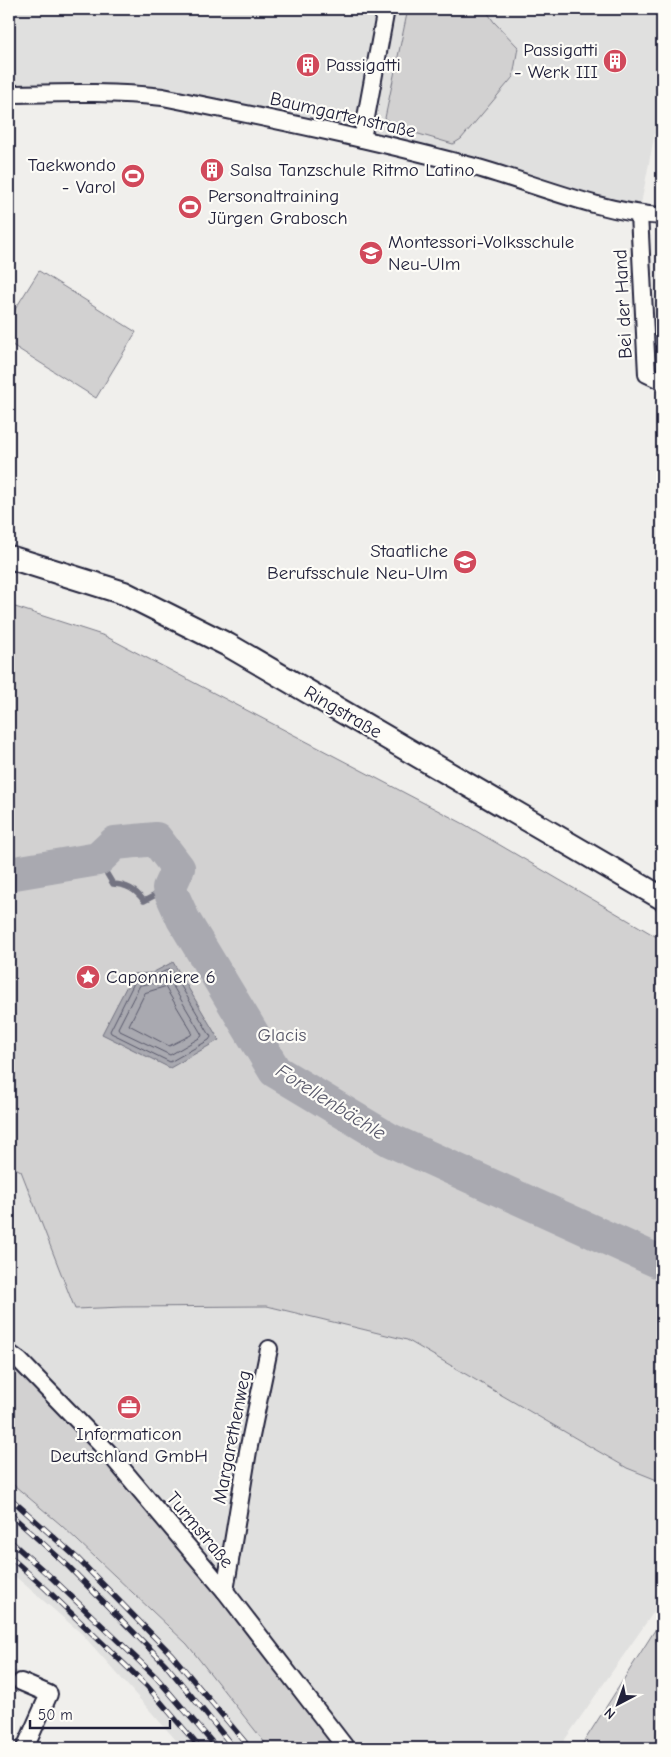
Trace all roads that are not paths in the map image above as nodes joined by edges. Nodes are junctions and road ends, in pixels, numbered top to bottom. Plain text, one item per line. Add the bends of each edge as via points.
1 (386, 9) edge
2 (9, 94) edge
3 (362, 139) junction
4 (639, 214) junction
5 (662, 216) edge
6 (662, 382) edge
7 (9, 557) edge
8 (662, 898) edge
9 (269, 1349) dead end
10 (9, 1353) edge
11 (225, 1591) junction
12 (21, 1682) tunnel mouth
13 (25, 1748) edge
14 (346, 1748) edge

1 - 3 street
2 - 3 street, Baumgartenstraße via 89,93 164,97
3 - 4 street, Baumgartenstraße
4 - 5 street, Baumgartenstraße
4 - 6 street, Bei der Hand via 647,374
7 - 8 main road, Ringstraße via 124,593 228,645
9 - 11 street, Margarethenweg
10 - 11 street, Turmstraße via 108,1452
11 - 14 street, Turmstraße
12 - 13 street via 49,1694

